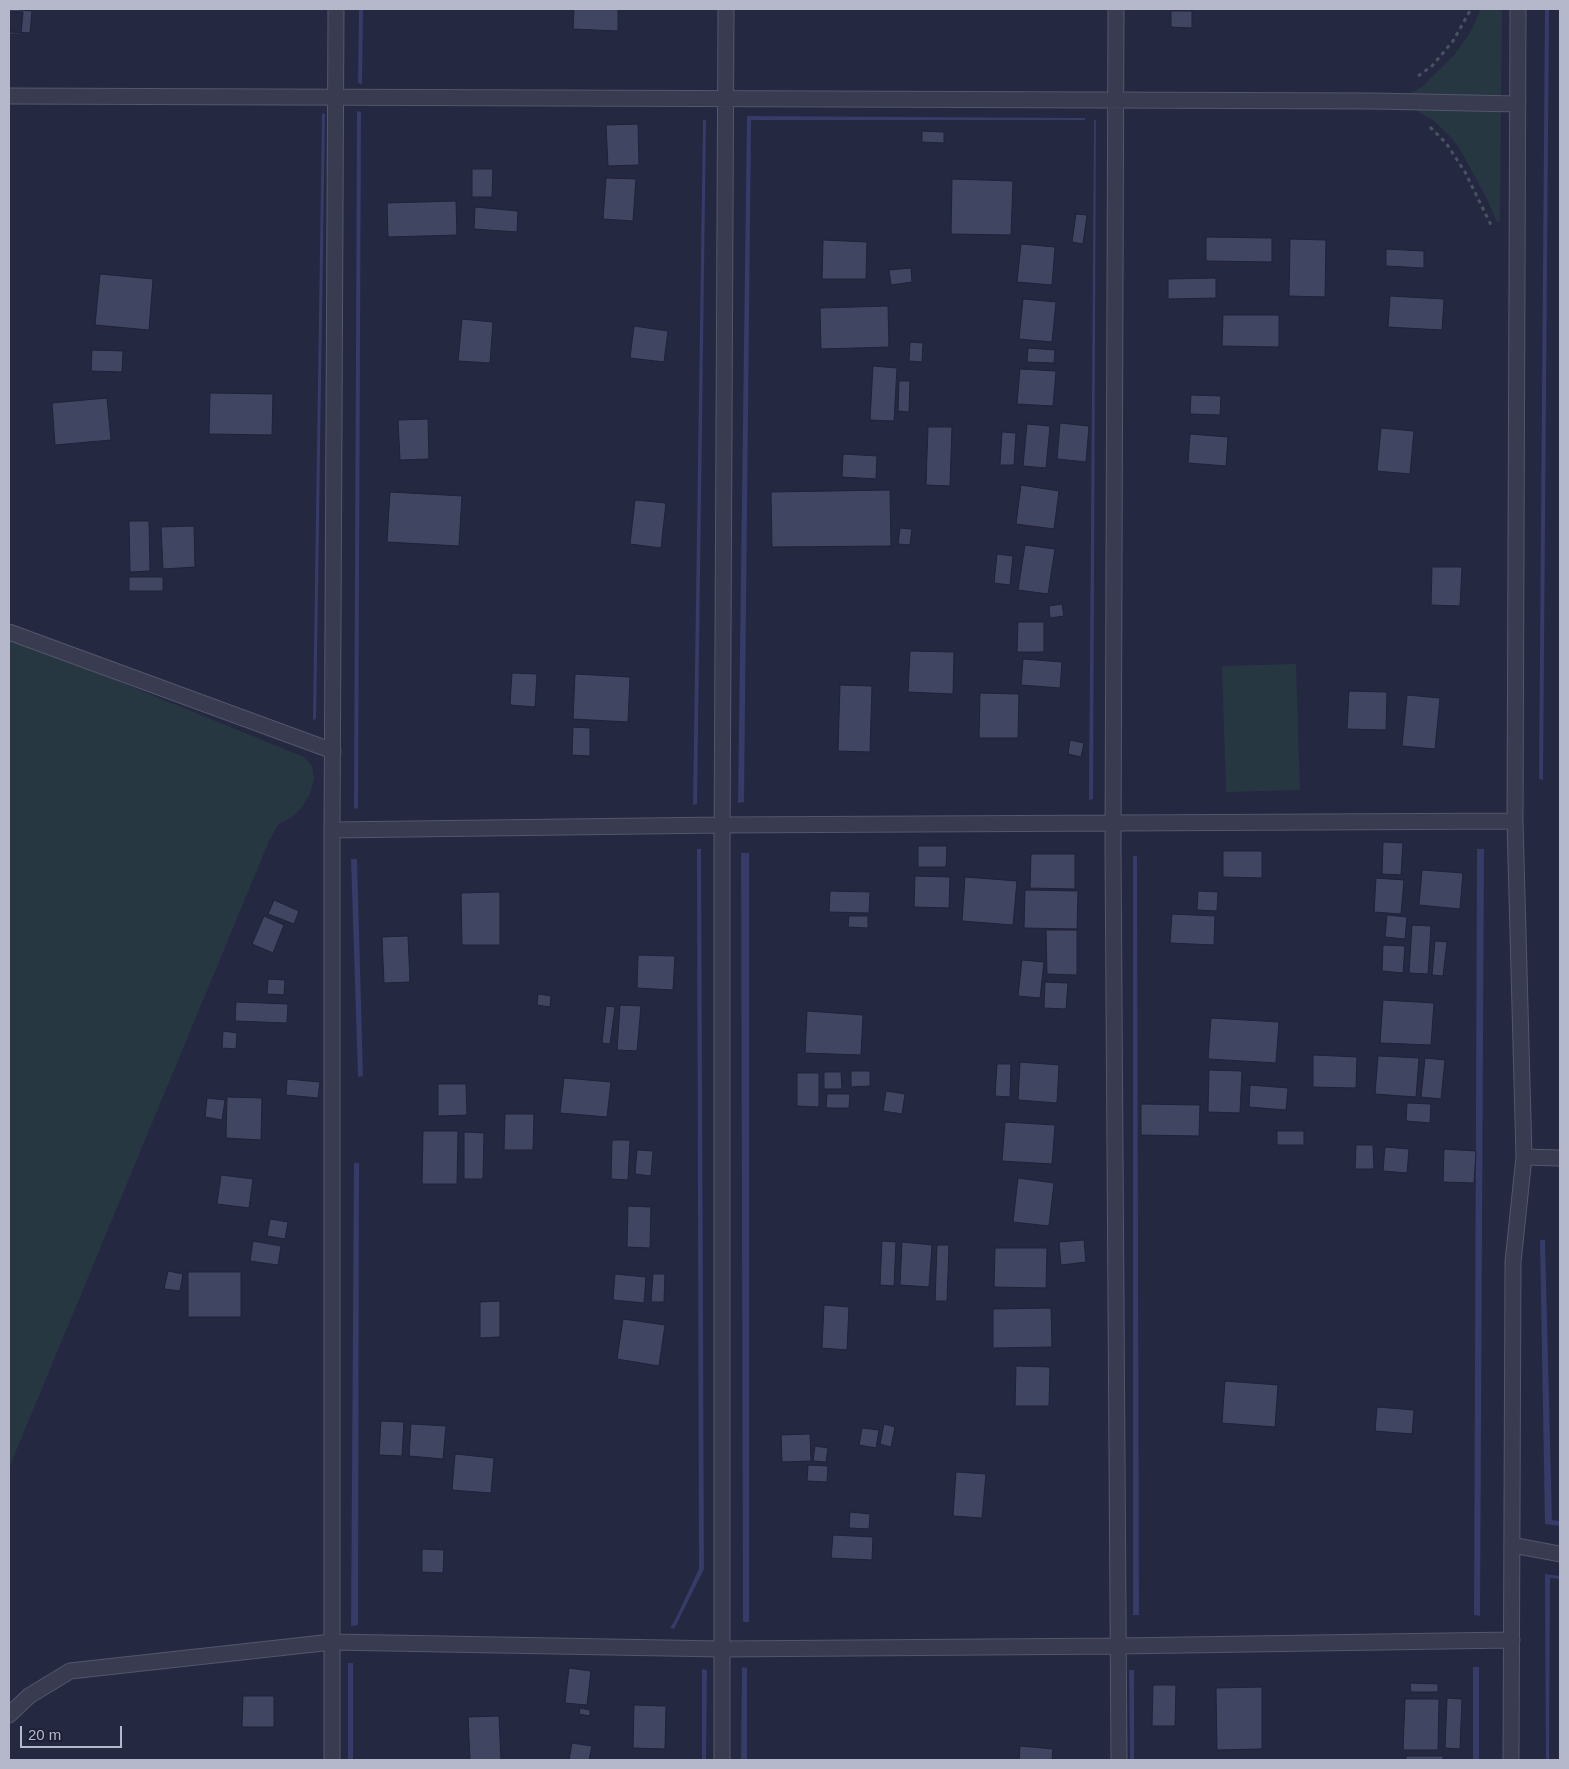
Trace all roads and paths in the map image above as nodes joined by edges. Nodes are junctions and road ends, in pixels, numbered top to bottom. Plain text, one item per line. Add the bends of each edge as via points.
1 (336, 9) edge
2 (726, 9) edge
3 (1116, 9) edge
4 (1471, 9) edge
5 (1518, 9) edge
6 (1417, 77) dead end
7 (9, 96) edge
8 (336, 98) junction
9 (725, 100) junction
10 (1115, 101) junction
11 (1518, 104) junction
12 (1426, 123) dead end
13 (1491, 227) dead end
14 (9, 632) edge
15 (333, 751) junction
16 (1515, 821) junction
17 (1113, 824) junction
18 (722, 825) junction
19 (332, 830) junction
20 (1524, 1157) junction
21 (1560, 1158) edge
22 (1512, 1545) junction
23 (1560, 1554) edge
24 (1512, 1640) junction
25 (332, 1642) junction
26 (1119, 1646) junction
27 (722, 1649) junction
28 (9, 1715) edge
29 (332, 1760) edge
30 (722, 1760) edge
31 (1119, 1760) edge
32 (1511, 1760) edge

1 - 8 street
2 - 9 street
3 - 10 street
4 - 6 path via 1453,41 1432,66
5 - 11 street
7 - 8 street
8 - 9 street
8 - 15 street
9 - 10 street
9 - 18 street
10 - 11 street
10 - 17 street
11 - 16 street
12 - 13 path via 1446,142 1465,172
14 - 15 street
15 - 19 street
16 - 17 street
16 - 20 street
17 - 18 street
17 - 26 street
18 - 19 street
18 - 27 street
19 - 25 street
20 - 21 street
20 - 22 street via 1513,1262
22 - 23 street
22 - 24 street
24 - 26 street
24 - 32 street
25 - 27 street
25 - 28 street via 70,1671 29,1696
25 - 29 street
26 - 27 street
26 - 31 street
27 - 30 street

